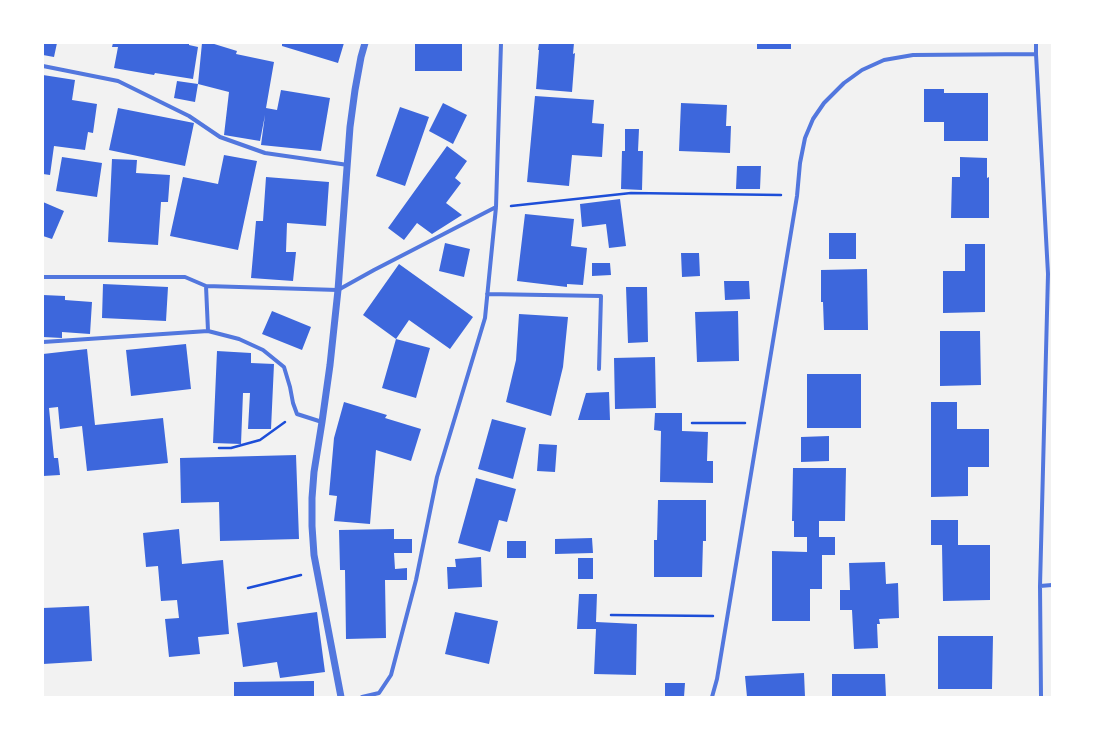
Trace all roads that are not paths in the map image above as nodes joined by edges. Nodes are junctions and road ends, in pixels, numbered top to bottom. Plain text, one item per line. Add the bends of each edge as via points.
1 (365, 43) edge
2 (501, 43) edge
3 (1036, 43) edge
4 (1036, 54) junction
5 (43, 66) edge
6 (348, 165) junction
7 (496, 207) junction
8 (1050, 274) edge
9 (43, 277) edge
10 (206, 286) junction
11 (338, 290) junction
12 (487, 294) junction
13 (208, 331) junction
14 (43, 342) edge
15 (599, 369) dead end
16 (322, 422) junction
17 (1052, 585) edge
18 (1040, 586) junction
19 (341, 697) edge
20 (362, 697) edge
21 (712, 697) edge
22 (1041, 697) edge

1 - 6 street via 355,90
2 - 7 street
3 - 4 street
4 - 8 street
4 - 21 street via 913,55 884,60 862,70 844,83 824,103 813,119 805,138 800,163 797,196
5 - 6 street via 118,81 189,116 220,137 265,153
6 - 11 street
7 - 11 street
7 - 12 street
8 - 18 street
9 - 10 street via 185,277
10 - 11 street
10 - 13 street
11 - 16 street
12 - 15 street via 601,296
12 - 20 street via 485,318 437,477 416,580 391,675 379,693
13 - 14 street
13 - 16 street via 239,339 263,350 284,367 297,414
16 - 19 street via 312,498 314,555
17 - 18 street
18 - 22 street

